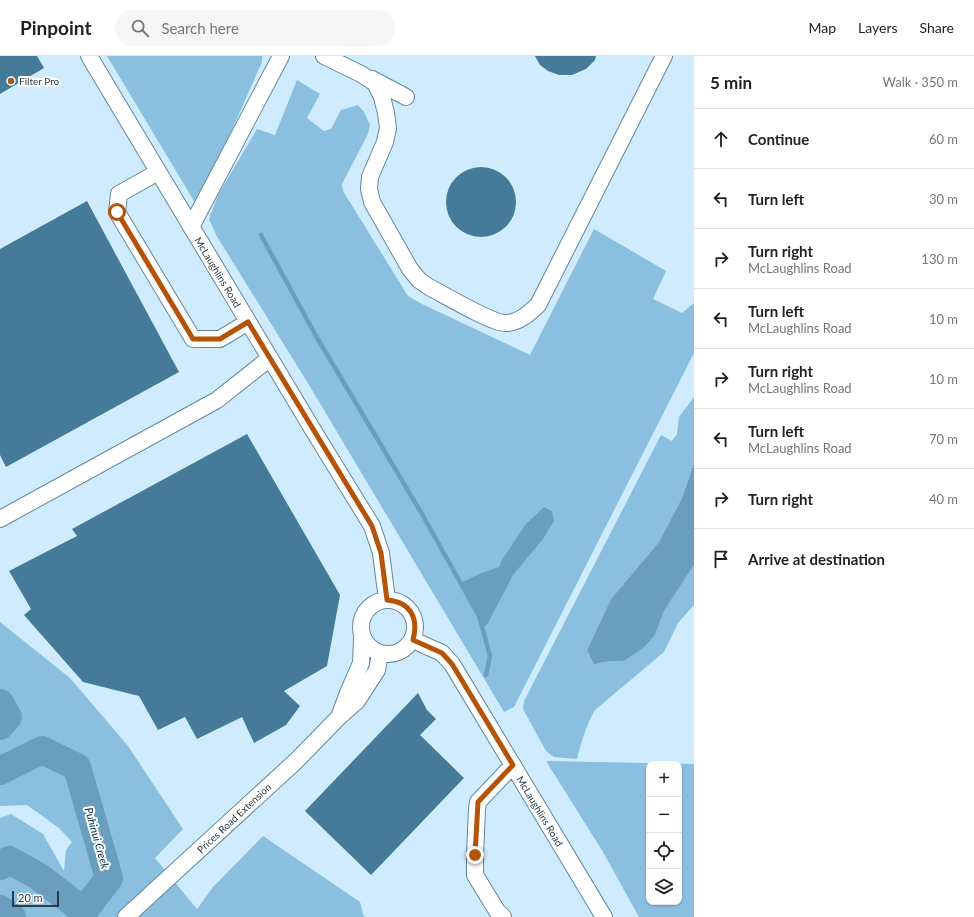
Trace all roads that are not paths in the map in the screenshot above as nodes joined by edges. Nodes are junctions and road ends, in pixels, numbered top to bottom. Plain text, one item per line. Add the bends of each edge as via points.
1 (89, 56) edge
2 (281, 56) edge
3 (324, 56) edge
4 (664, 56) edge
5 (361, 74) junction
6 (406, 97) dead end
7 (158, 172) junction
8 (192, 227) junction
9 (248, 322) junction
10 (270, 358) junction
11 (0, 519) edge
12 (387, 600) junction
13 (362, 638) junction
14 (413, 640) junction
15 (380, 654) junction
16 (339, 717) junction
17 (513, 765) junction
18 (126, 917) edge
19 (503, 917) edge
20 (604, 917) edge

1 - 7 street, McLaughlins Road
2 - 8 street
3 - 5 street
4 - 5 street via 538,305 518,320 506,323 494,321 429,287 410,269 372,202 370,177 385,142 388,128 382,97 375,83
5 - 6 street
7 - 8 street, McLaughlins Road
7 - 9 street via 119,194 117,212 193,339 220,339
8 - 9 street, McLaughlins Road
9 - 10 street, McLaughlins Road
10 - 11 street via 216,400
10 - 12 street, McLaughlins Road via 372,526 381,553
12 - 13 street via 374,603 365,612 361,620
12 - 14 street via 405,605 411,612 416,630
13 - 15 street via 373,651
13 - 16 street, Prices Road Extension via 361,663
14 - 15 street via 399,653
14 - 17 street, McLaughlins Road via 442,653 452,664
15 - 16 street, Prices Road Extension via 377,670 357,701
16 - 18 street, Prices Road Extension via 296,761
17 - 19 street via 478,802 476,808 475,875
17 - 20 street, McLaughlins Road

